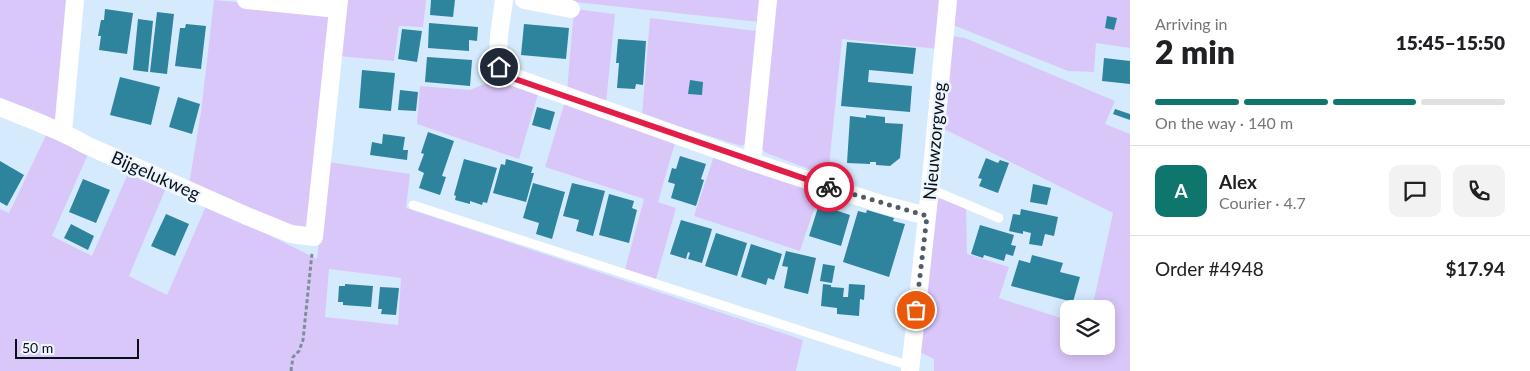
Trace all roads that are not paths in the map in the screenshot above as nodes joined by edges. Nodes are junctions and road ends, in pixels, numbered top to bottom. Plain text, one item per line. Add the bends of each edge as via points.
1 (75, 0) edge
2 (246, 0) edge
3 (504, 0) edge
4 (524, 0) edge
5 (768, 0) edge
6 (948, 0) edge
7 (339, 5) edge
8 (572, 9) dead end
9 (0, 107) edge
10 (63, 131) junction
11 (752, 162) junction
12 (930, 189) junction
13 (413, 205) dead end
14 (927, 216) junction
15 (999, 218) dead end
16 (910, 369) edge

1 - 10 street
2 - 7 street
3 - 11 street via 498,50 499,67 504,74
4 - 8 street
5 - 11 street
6 - 12 street, Nieuwzorgweg
7 - 10 street, Bijgelukweg via 314,237 291,234 249,217
9 - 10 street, Bijgelukweg
11 - 14 street
12 - 14 street, Nieuwzorgweg
12 - 15 lane
13 - 16 lane
14 - 16 street, Nieuwzorgweg

